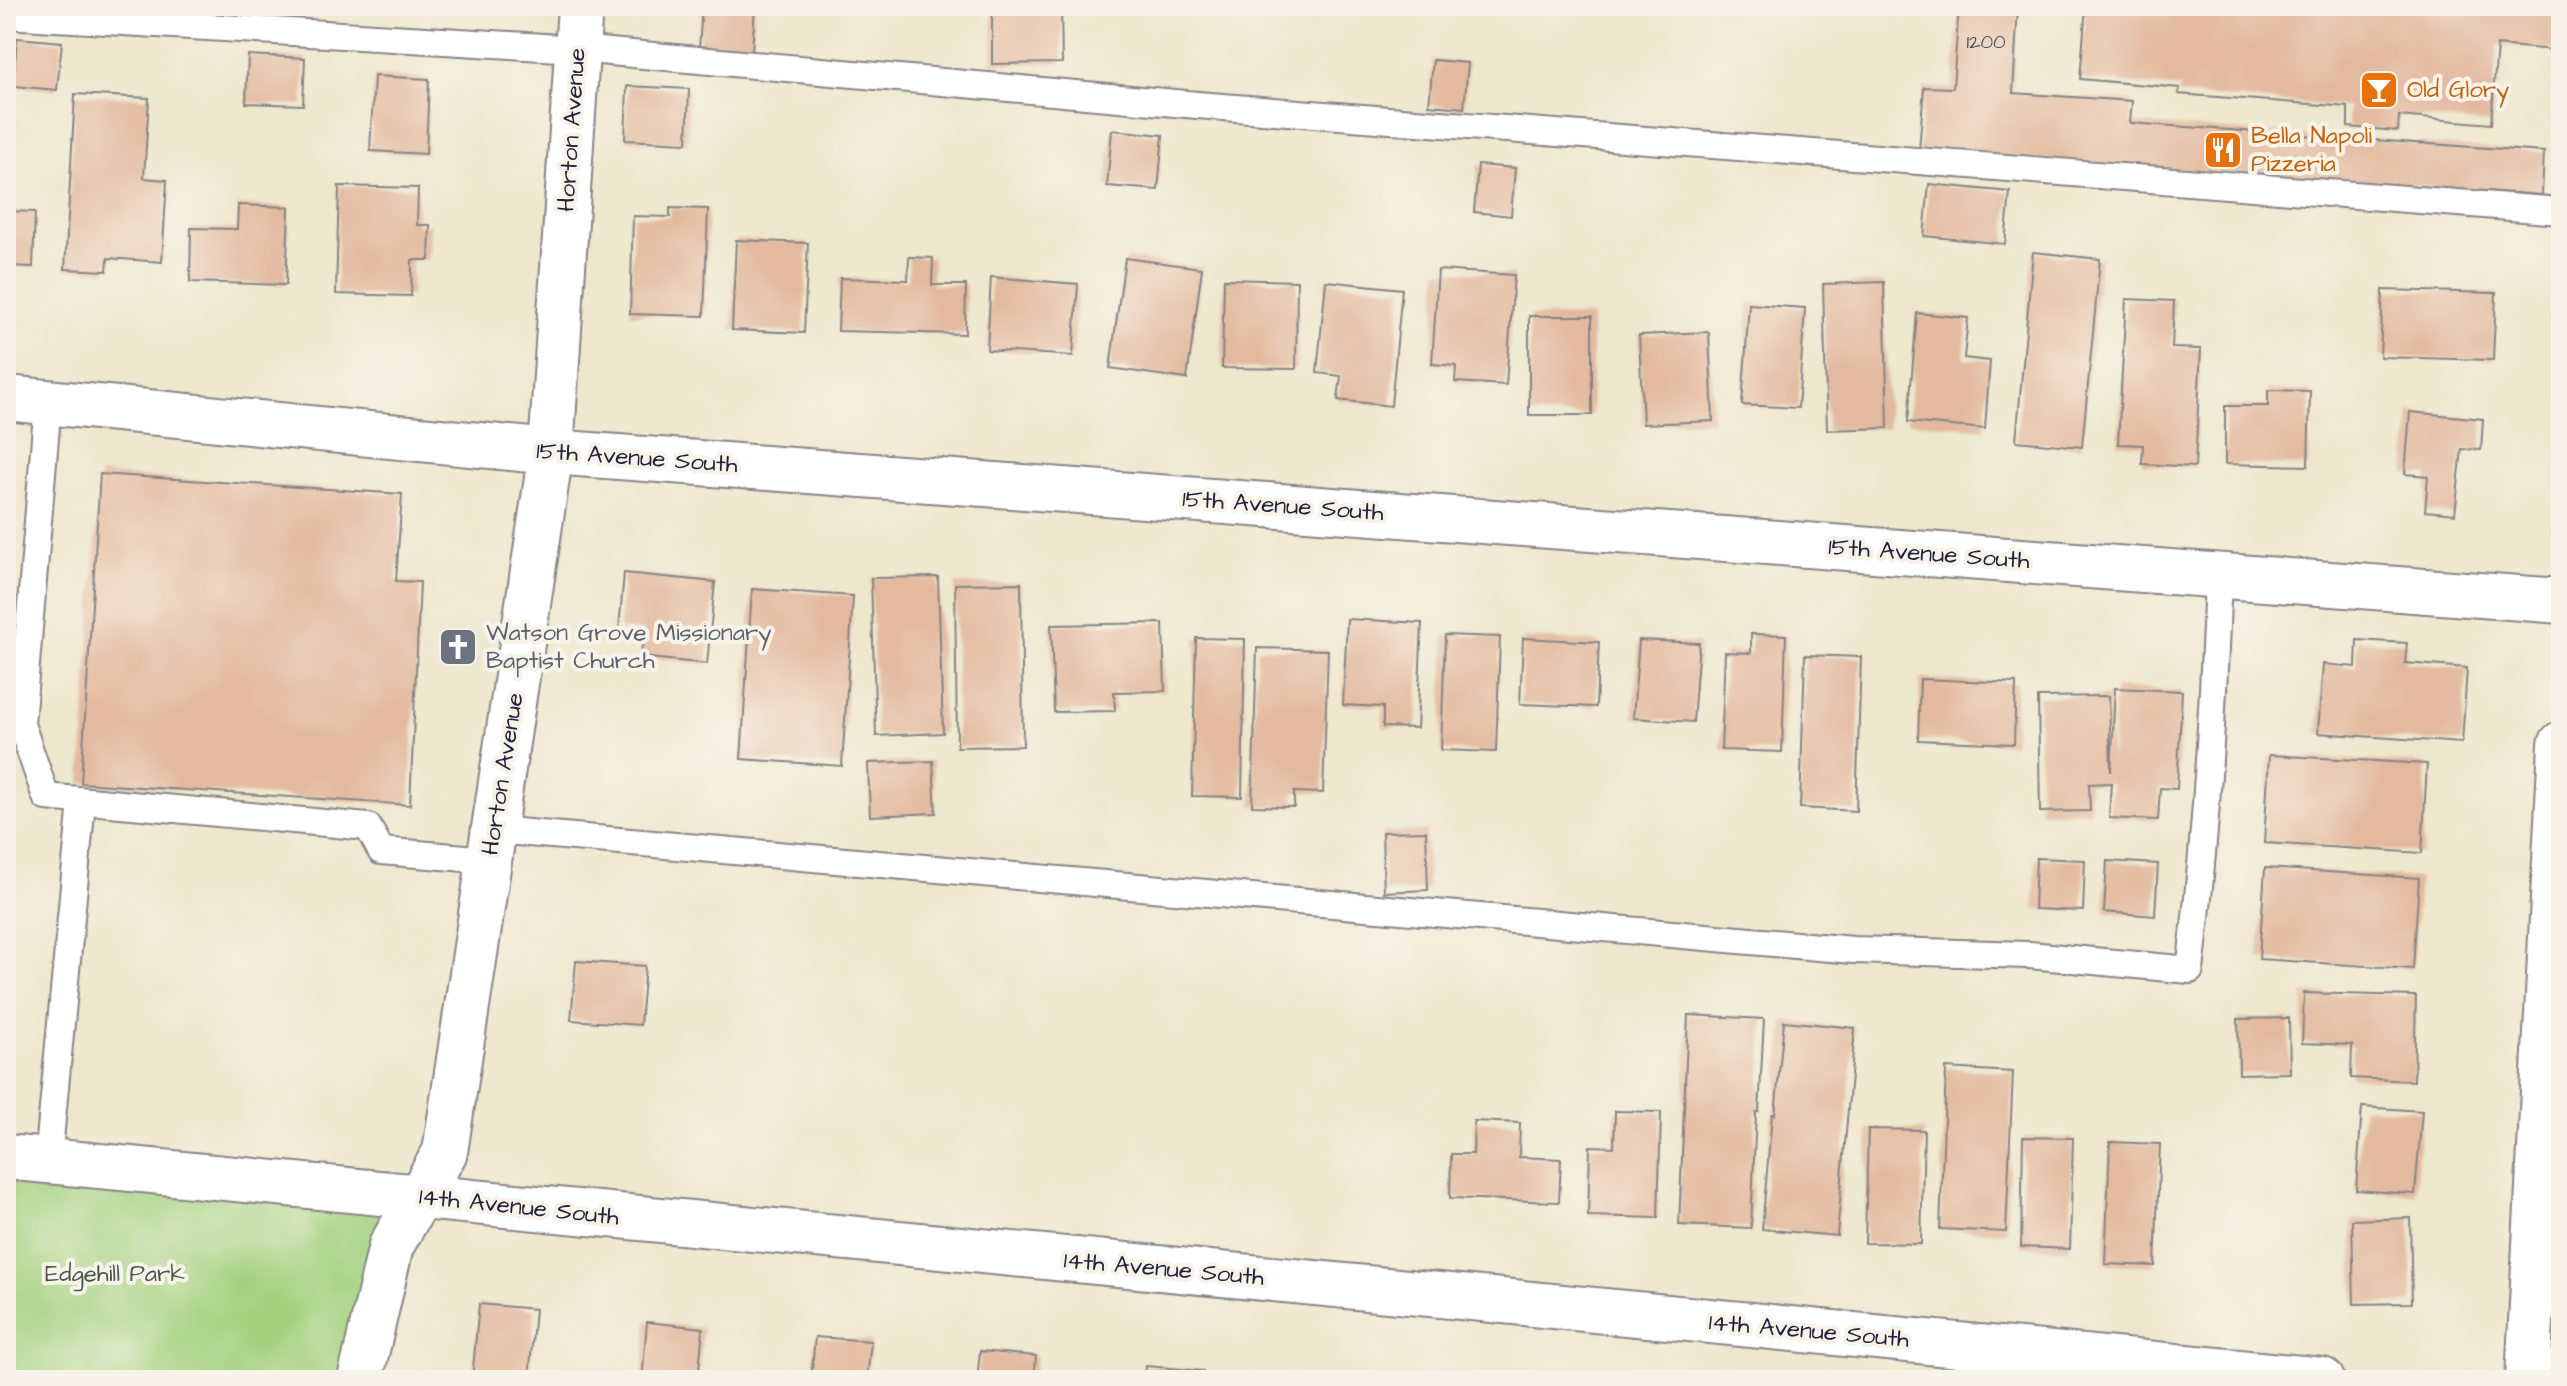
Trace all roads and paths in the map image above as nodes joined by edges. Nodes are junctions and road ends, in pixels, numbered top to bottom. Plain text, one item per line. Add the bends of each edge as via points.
1 (580, 6) edge
2 (6, 15) edge
3 (577, 49) junction
4 (2561, 211) edge
5 (27, 400) edge
6 (551, 452) junction
7 (2218, 576) junction
8 (2561, 601) edge
9 (2561, 744) edge
10 (82, 801) junction
11 (492, 845) junction
12 (6, 1157) edge
13 (48, 1161) junction
14 (419, 1197) junction
15 (360, 1380) edge
16 (2322, 1380) edge
17 (2528, 1380) edge

1 - 3 street, Horton Avenue
2 - 3 lane
3 - 4 lane via 1197,105
3 - 6 street, Horton Avenue
5 - 6 street, 15th Avenue South
5 - 10 lane via 21,724 46,797
6 - 7 street, 15th Avenue South
6 - 11 street, Horton Avenue
7 - 8 street, 15th Avenue South
7 - 11 lane via 2203,864 2190,970 2029,955 1837,949
9 - 17 street
10 - 11 lane via 368,827 381,851
10 - 13 lane
11 - 14 street, Horton Avenue via 445,1152
12 - 13 street, 14th Avenue South
13 - 14 street, 14th Avenue South
14 - 15 street, Horton Avenue via 391,1246
14 - 16 street, 14th Avenue South

